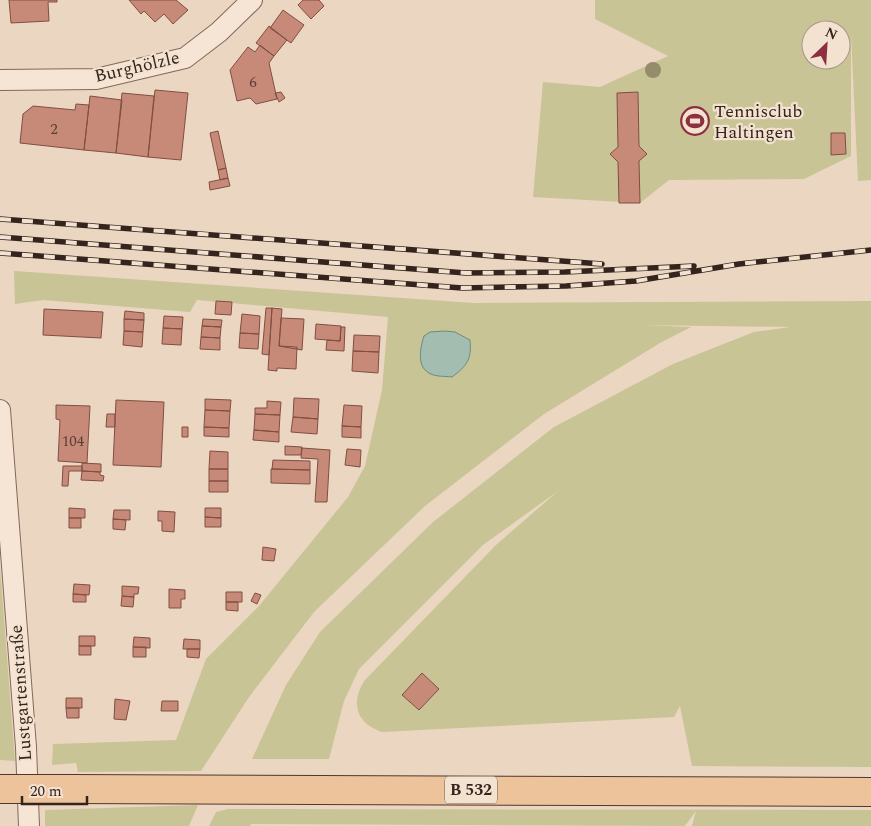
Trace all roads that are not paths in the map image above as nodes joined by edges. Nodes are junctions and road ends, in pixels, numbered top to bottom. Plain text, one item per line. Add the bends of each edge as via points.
1 (252, 0) edge
2 (0, 80) edge
3 (0, 410) edge
4 (0, 789) edge
5 (871, 792) edge
6 (29, 826) edge

1 - 2 street, Burghölzle via 220,32 184,58 96,79
3 - 6 street, Lustgartenstraße via 26,747
4 - 5 main road, B 532, bridge

